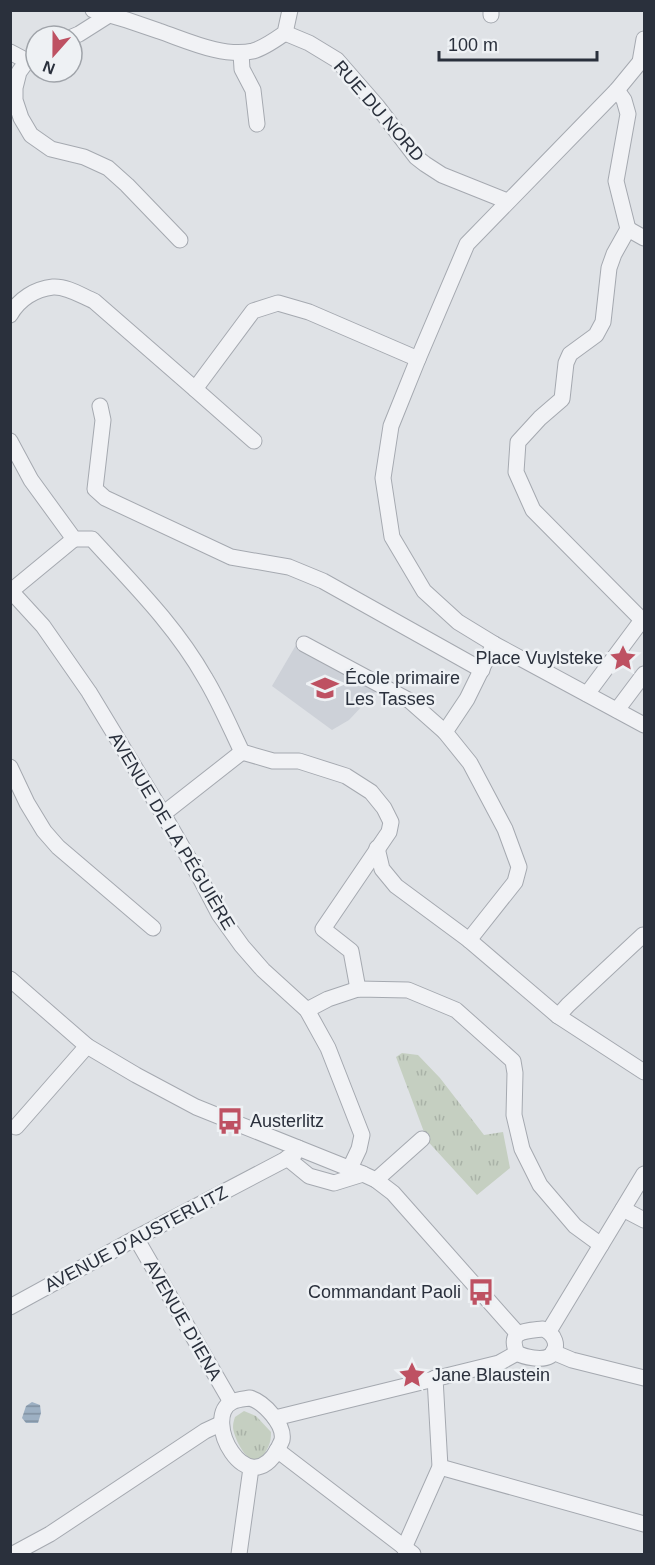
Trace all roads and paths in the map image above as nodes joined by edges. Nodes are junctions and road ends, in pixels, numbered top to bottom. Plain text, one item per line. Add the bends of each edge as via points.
1 (93, 10) edge
2 (290, 10) edge
3 (109, 15) junction
4 (84, 31) edge
5 (285, 33) junction
6 (645, 39) edge
7 (241, 52) junction
8 (24, 67) edge
9 (617, 90) junction
10 (257, 124) dead end
11 (507, 201) junction
12 (628, 229) junction
13 (645, 238) edge
14 (180, 240) dead end
15 (10, 315) edge
16 (418, 359) junction
17 (195, 389) junction
18 (100, 406) dead end
19 (10, 441) edge
20 (254, 441) dead end
21 (74, 539) junction
22 (11, 591) edge
23 (643, 620) edge
24 (304, 644) dead end
25 (494, 644) junction
26 (482, 670) junction
27 (645, 674) edge
28 (587, 694) junction
29 (617, 710) junction
30 (645, 725) edge
31 (445, 732) junction
32 (242, 752) junction
33 (10, 767) edge
34 (163, 814) junction
35 (377, 848) junction
36 (153, 928) dead end
37 (643, 935) edge
38 (469, 940) junction
39 (10, 980) edge
40 (358, 989) junction
41 (307, 1010) junction
42 (558, 1017) junction
43 (87, 1046) junction
44 (645, 1072) edge
45 (16, 1127) dead end
46 (422, 1139) dead end
47 (290, 1150) junction
48 (363, 1174) junction
49 (645, 1174) edge
50 (623, 1209) junction
51 (645, 1220) edge
52 (136, 1238) junction
53 (601, 1245) junction
54 (10, 1307) edge
55 (549, 1331) junction
56 (518, 1334) junction
57 (553, 1352) junction
58 (517, 1353) junction
59 (645, 1377) edge
60 (435, 1378) junction
61 (231, 1402) junction
62 (275, 1418) junction
63 (220, 1424) junction
64 (277, 1450) junction
65 (440, 1467) junction
66 (251, 1468) junction
67 (645, 1524) edge
68 (409, 1551) edge
69 (13, 1554) edge
70 (239, 1554) edge

1 - 3 street
2 - 5 street
3 - 4 street
3 - 7 street via 203,47
5 - 7 street via 254,51
5 - 11 street, RUE DU NORD via 337,60 425,164 442,175
6 - 9 street via 640,62
7 - 10 street via 242,69 253,90
8 - 14 street via 19,72 15,100 31,135 51,149 108,168
9 - 11 street
9 - 12 street via 628,114 616,182
11 - 16 street via 467,244
12 - 13 street
12 - 23 street via 609,268 603,322 596,334 570,354 562,399 518,442 516,472 533,510
15 - 17 street via 16,304 33,293 55,287 74,292 94,302
16 - 17 street via 309,312 278,303 253,311
16 - 25 street via 391,426 383,478 392,537 424,591 458,622
17 - 20 street
18 - 26 street via 103,420 95,489 105,498 231,556 289,567 323,581
19 - 21 street via 31,480
21 - 22 street
21 - 32 street via 92,539 155,607 206,678
22 - 34 street, AVENUE DE LA PÉGUIÈRE via 43,626 89,692
23 - 28 street
24 - 31 street via 410,701
25 - 26 street
25 - 28 street
26 - 31 street
27 - 29 street
28 - 29 street
29 - 30 street
31 - 38 street via 470,763 505,829 519,867 515,882
32 - 34 street
32 - 35 street via 273,761 299,761 346,777 371,792 391,822
33 - 36 street via 27,803 58,847
34 - 41 street, AVENUE DE LA PÉGUIÈRE via 225,922 263,970
35 - 38 street via 382,869 396,886
35 - 40 street via 323,929 351,951
37 - 42 street
38 - 42 street
39 - 43 street
40 - 41 street
40 - 53 street via 408,990 456,1010 513,1061 514,1115 522,1149 540,1185 575,1226
41 - 48 street, AVENUE DE LA PÉGUIÈRE via 328,1048 362,1135 359,1149
42 - 44 street
43 - 45 street
43 - 47 street via 196,1107
46 - 48 street
47 - 48 street
47 - 48 street via 309,1176 334,1183
47 - 52 street, AVENUE D'AUSTERLITZ via 262,1171
48 - 56 street via 393,1193
49 - 50 street
50 - 51 street
50 - 53 street
52 - 54 street, AVENUE D'AUSTERLITZ
52 - 61 street, AVENUE D'IENA
53 - 55 street
55 - 56 street
55 - 57 street via 555,1340
56 - 58 street via 514,1340
57 - 58 street via 545,1358 525,1358
57 - 59 street
58 - 60 street via 499,1363
60 - 62 street
60 - 65 street
61 - 62 street via 257,1400
61 - 63 street
62 - 64 street via 282,1432
63 - 66 street via 231,1449 242,1464
63 - 69 street
64 - 66 street via 269,1461
64 - 68 street
65 - 67 street
65 - 68 street
66 - 70 street

